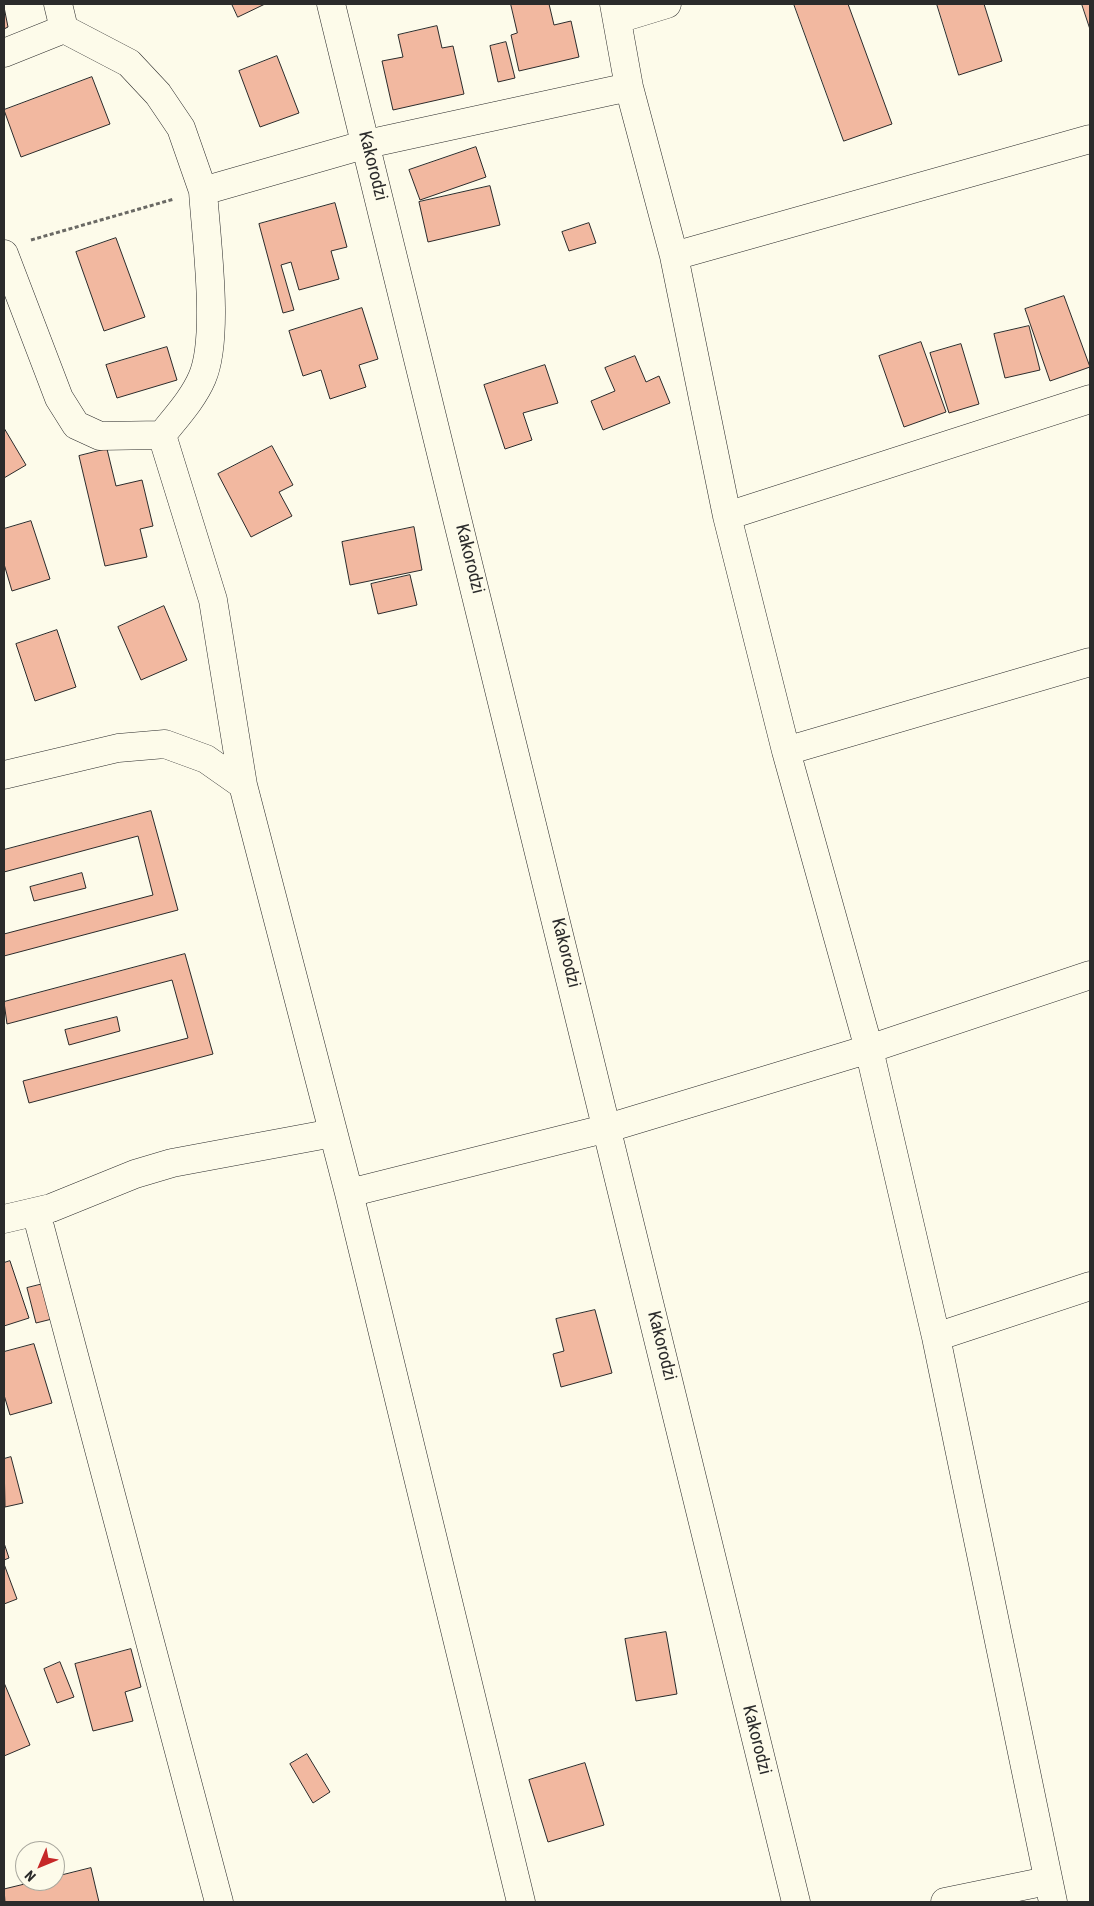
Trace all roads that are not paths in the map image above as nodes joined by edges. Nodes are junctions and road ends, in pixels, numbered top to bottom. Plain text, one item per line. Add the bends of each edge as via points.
1 (332, 4) edge
2 (666, 4) edge
3 (616, 12) edge
4 (61, 16) edge
5 (4, 53) edge
6 (630, 86) junction
7 (1090, 138) edge
8 (367, 144) junction
9 (203, 191) junction
10 (13, 248) edge
11 (674, 256) junction
12 (1090, 399) edge
13 (162, 435) junction
14 (727, 516) junction
15 (1090, 662) edge
16 (786, 750) junction
17 (4, 775) edge
18 (243, 785) junction
19 (1090, 976) edge
20 (869, 1049) junction
21 (608, 1128) junction
22 (333, 1133) junction
23 (349, 1193) junction
24 (36, 1212) junction
25 (4, 1219) edge
26 (1090, 1286) edge
27 (936, 1337) junction
28 (1050, 1891) edge
29 (219, 1902) edge
30 (521, 1902) edge
31 (796, 1902) edge
32 (945, 1902) edge

1 - 8 street, Kakorodzi
2 - 3 street
3 - 6 street
4 - 5 street
4 - 9 street via 128,63 158,94 181,128
6 - 8 street
6 - 11 street
7 - 11 street
8 - 9 street
8 - 21 street, Kakorodzi
9 - 13 street via 210,349 202,378
10 - 13 street via 59,398 76,425 100,436
11 - 14 street
12 - 14 street
13 - 18 street via 213,600
14 - 16 street
15 - 16 street
16 - 20 street
17 - 18 street via 118,748 165,744 206,759
18 - 22 street
19 - 20 street
20 - 21 street
20 - 27 street
21 - 23 street
21 - 31 street, Kakorodzi
22 - 23 street
22 - 24 street via 172,1164 135,1174
23 - 30 street
24 - 25 street
24 - 29 street
26 - 27 street
27 - 28 street
28 - 32 street

